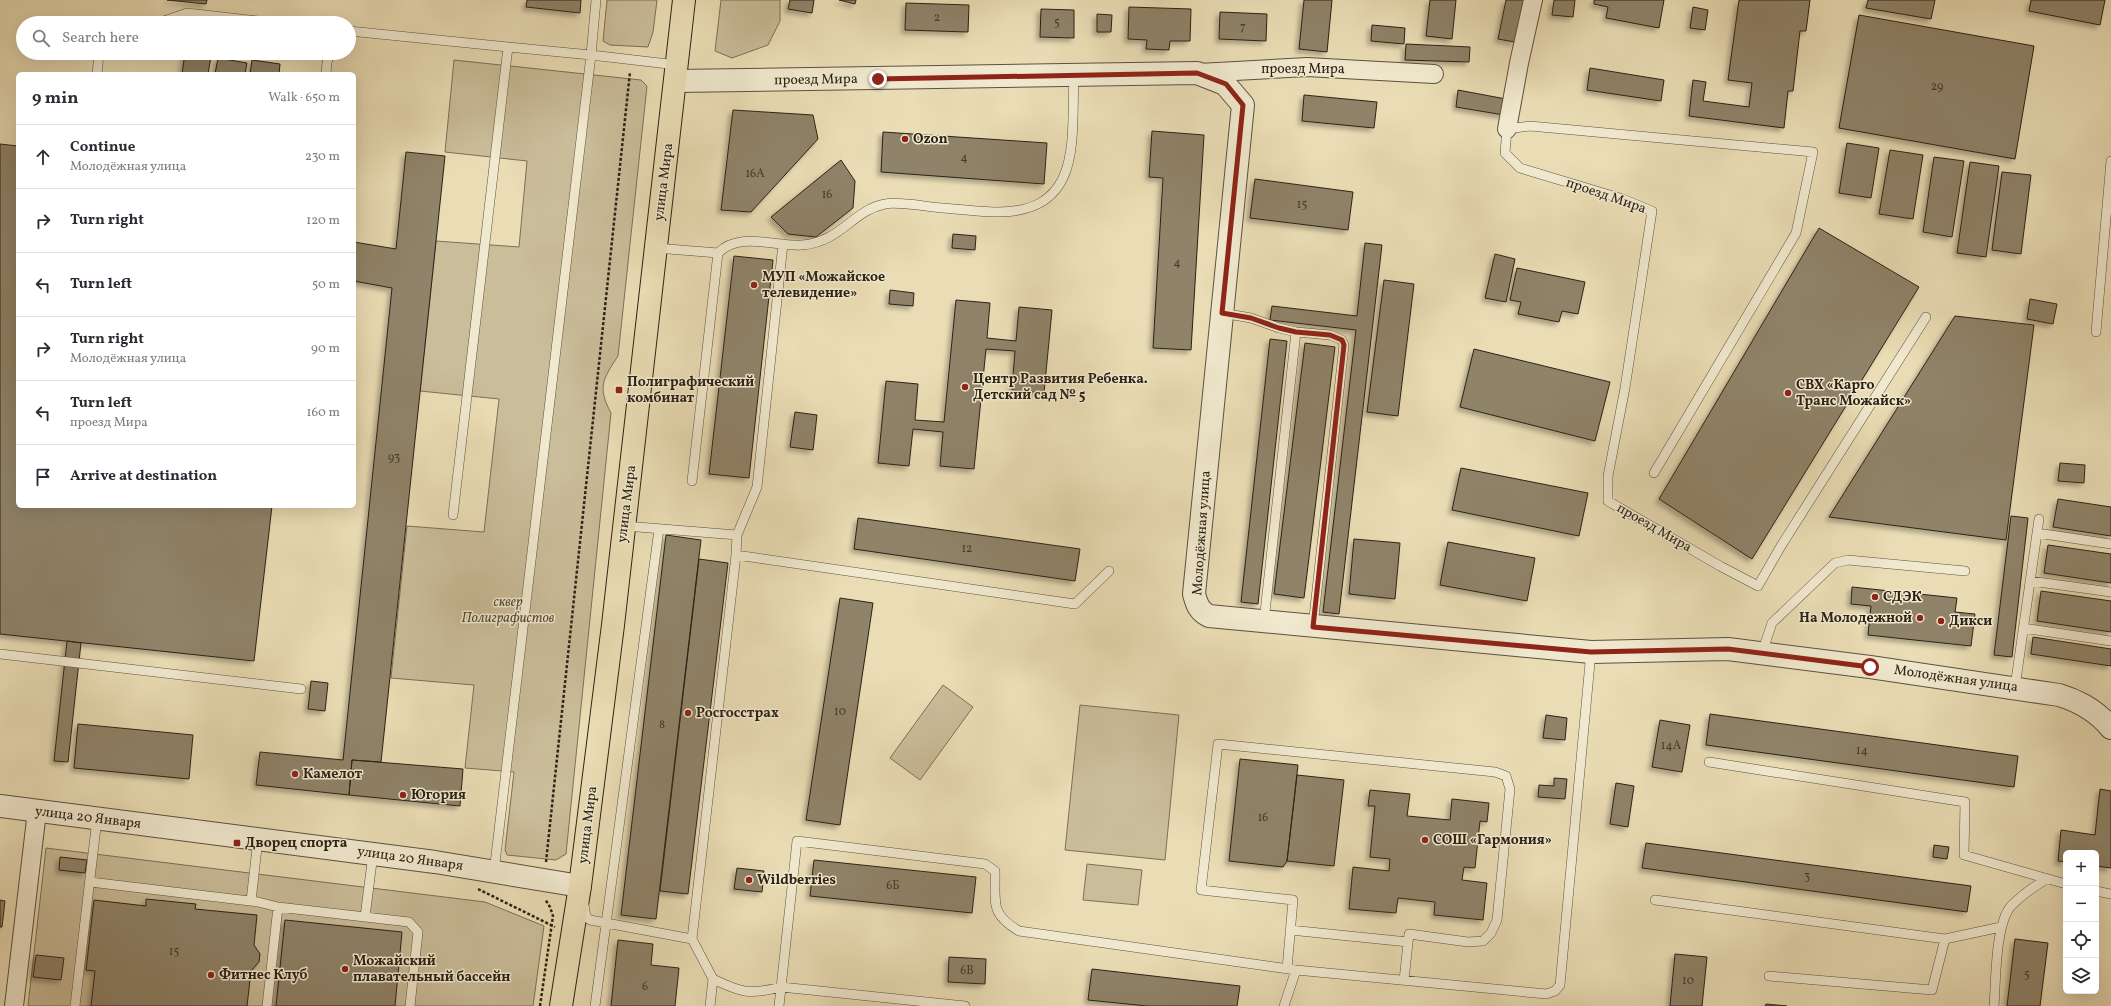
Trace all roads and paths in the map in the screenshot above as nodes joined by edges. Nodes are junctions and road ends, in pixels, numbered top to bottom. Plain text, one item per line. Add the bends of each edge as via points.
1 (596, 0) edge
2 (684, 0) edge
3 (1533, 0) edge
4 (178, 16) edge
5 (214, 16) edge
6 (356, 32) edge
7 (508, 47) junction
8 (591, 55) junction
9 (98, 60) edge
10 (328, 60) edge
11 (631, 60) junction
12 (97, 72) edge
13 (326, 72) edge
14 (676, 73) junction
15 (1197, 73) junction
16 (1434, 74) dead end
17 (1074, 75) junction
18 (1243, 105) joint
19 (1507, 129) junction
20 (2111, 161) edge
21 (783, 244) junction
22 (656, 248) junction
23 (718, 253) junction
24 (1222, 313) junction
25 (1926, 317) dead end
26 (1296, 332) junction
27 (2096, 332) dead end
28 (1654, 473) dead end
29 (692, 481) dead end
30 (453, 515) dead end
31 (2039, 520) dead end
32 (625, 526) junction
33 (659, 529) junction
34 (2037, 533) junction
35 (737, 535) junction
36 (2111, 544) edge
37 (736, 555) junction
38 (1109, 570) dead end
39 (1965, 571) dead end
40 (2030, 581) junction
41 (2111, 592) edge
42 (1263, 623) junction
43 (1313, 627) junction
44 (2023, 628) junction
45 (2111, 641) edge
46 (1591, 652) junction
47 (1762, 653) junction
48 (0, 654) edge
49 (2015, 687) junction
50 (301, 689) dead end
51 (2111, 728) edge
52 (1709, 762) dead end
53 (0, 806) edge
54 (36, 811) junction
55 (97, 819) junction
56 (258, 839) junction
57 (373, 854) junction
58 (546, 867) dead end
59 (494, 872) junction
60 (2046, 880) junction
61 (90, 882) junction
62 (2063, 883) edge
63 (580, 886) junction
64 (2099, 892) edge
65 (2111, 894) edge
66 (543, 896) dead end
67 (1655, 900) dead end
68 (251, 901) junction
69 (278, 907) junction
70 (365, 918) junction
71 (606, 924) junction
72 (2001, 927) junction
73 (1290, 930) junction
74 (692, 939) junction
75 (1945, 939) junction
76 (1408, 942) junction
77 (1291, 970) junction
78 (1769, 976) dead end
79 (713, 978) junction
80 (1404, 980) junction
81 (781, 987) junction
82 (14, 1006) edge
83 (75, 1006) edge
84 (267, 1006) edge
85 (410, 1006) edge
86 (540, 1006) edge
87 (561, 1006) edge
88 (595, 1006) edge
89 (710, 1006) edge
90 (779, 1006) edge
91 (965, 1006) edge
92 (1284, 1006) edge
93 (1994, 1006) edge

1 - 8 lane
2 - 14 main road, улица Мира
3 - 19 street, проезд Мира
4 - 5 lane via 187,13
6 - 7 lane
7 - 8 lane
7 - 30 lane
8 - 11 lane
8 - 59 lane
9 - 12 lane
10 - 13 lane
11 - 14 lane
11 - 58 path
14 - 17 street, проезд Мира
14 - 22 main road, улица Мира
15 - 16 street, проезд Мира via 1307,67
15 - 17 street, проезд Мира
15 - 18 street, проезд Мира via 1226,84
17 - 21 lane via 1070,153 1066,174 1058,189 1038,205 1022,210 997,212 885,203 864,212 831,238 802,245
18 - 24 street, Молодёжная улица
19 - 25 lane, проезд Мира via 1504,153 1520,168 1623,199 1652,211 1625,388 1608,476 1608,501 1758,586
19 - 28 lane via 1530,126 1813,152 1796,233
20 - 27 lane
21 - 23 lane via 735,242
21 - 35 lane via 757,487
22 - 23 lane
22 - 32 main road, улица Мира
23 - 29 lane
24 - 26 lane via 1251,318
24 - 42 street, Молодёжная улица via 1194,594 1197,606 1209,616
26 - 42 lane
26 - 43 lane via 1330,335 1342,340 1344,345
31 - 34 lane
32 - 33 lane
32 - 63 main road, улица Мира
33 - 35 lane
33 - 71 lane
34 - 36 lane
34 - 40 lane
35 - 37 lane
37 - 38 lane via 1075,604
37 - 74 lane
39 - 47 lane via 1848,560 1835,563 1772,623
40 - 41 lane
40 - 44 lane
42 - 43 street, Молодёжная улица
43 - 46 street, Молодёжная улица
44 - 45 lane
44 - 49 lane
46 - 47 street, Молодёжная улица via 1728,649
46 - 80 lane via 1560,985 1555,991 1546,994
47 - 49 street, Молодёжная улица
48 - 50 lane
49 - 51 street, Молодёжная улица via 2071,699 2093,711
52 - 60 lane via 1965,802 1964,855
53 - 54 street, улица 20 Января
54 - 55 street, улица 20 Января
54 - 82 street
55 - 56 street, улица 20 Января
55 - 61 lane
56 - 57 street, улица 20 Января
56 - 68 lane
57 - 59 street, улица 20 Января
57 - 70 lane
59 - 63 street, улица 20 Января
60 - 62 lane
60 - 72 lane via 2010,907
61 - 68 lane
61 - 83 lane
63 - 71 lane via 586,917
63 - 87 main road, улица Мира
64 - 65 lane
66 - 86 path via 553,916
67 - 75 lane
68 - 69 lane
69 - 70 lane
69 - 84 lane
70 - 85 lane via 409,922 418,932
71 - 74 lane
71 - 88 lane
72 - 75 lane
72 - 93 lane
73 - 76 lane
73 - 76 lane via 1293,900 1201,890 1218,744 1495,772 1506,776 1510,789 1497,920 1491,933 1483,941 1468,942 1409,934
73 - 77 lane
74 - 79 lane
75 - 78 lane via 1932,990
76 - 80 lane
77 - 80 lane
77 - 81 lane via 1018,931 1006,924 996,912 995,871 985,864 797,841
77 - 92 lane
79 - 81 lane via 734,989 759,993
79 - 89 lane
81 - 90 lane
81 - 91 lane

